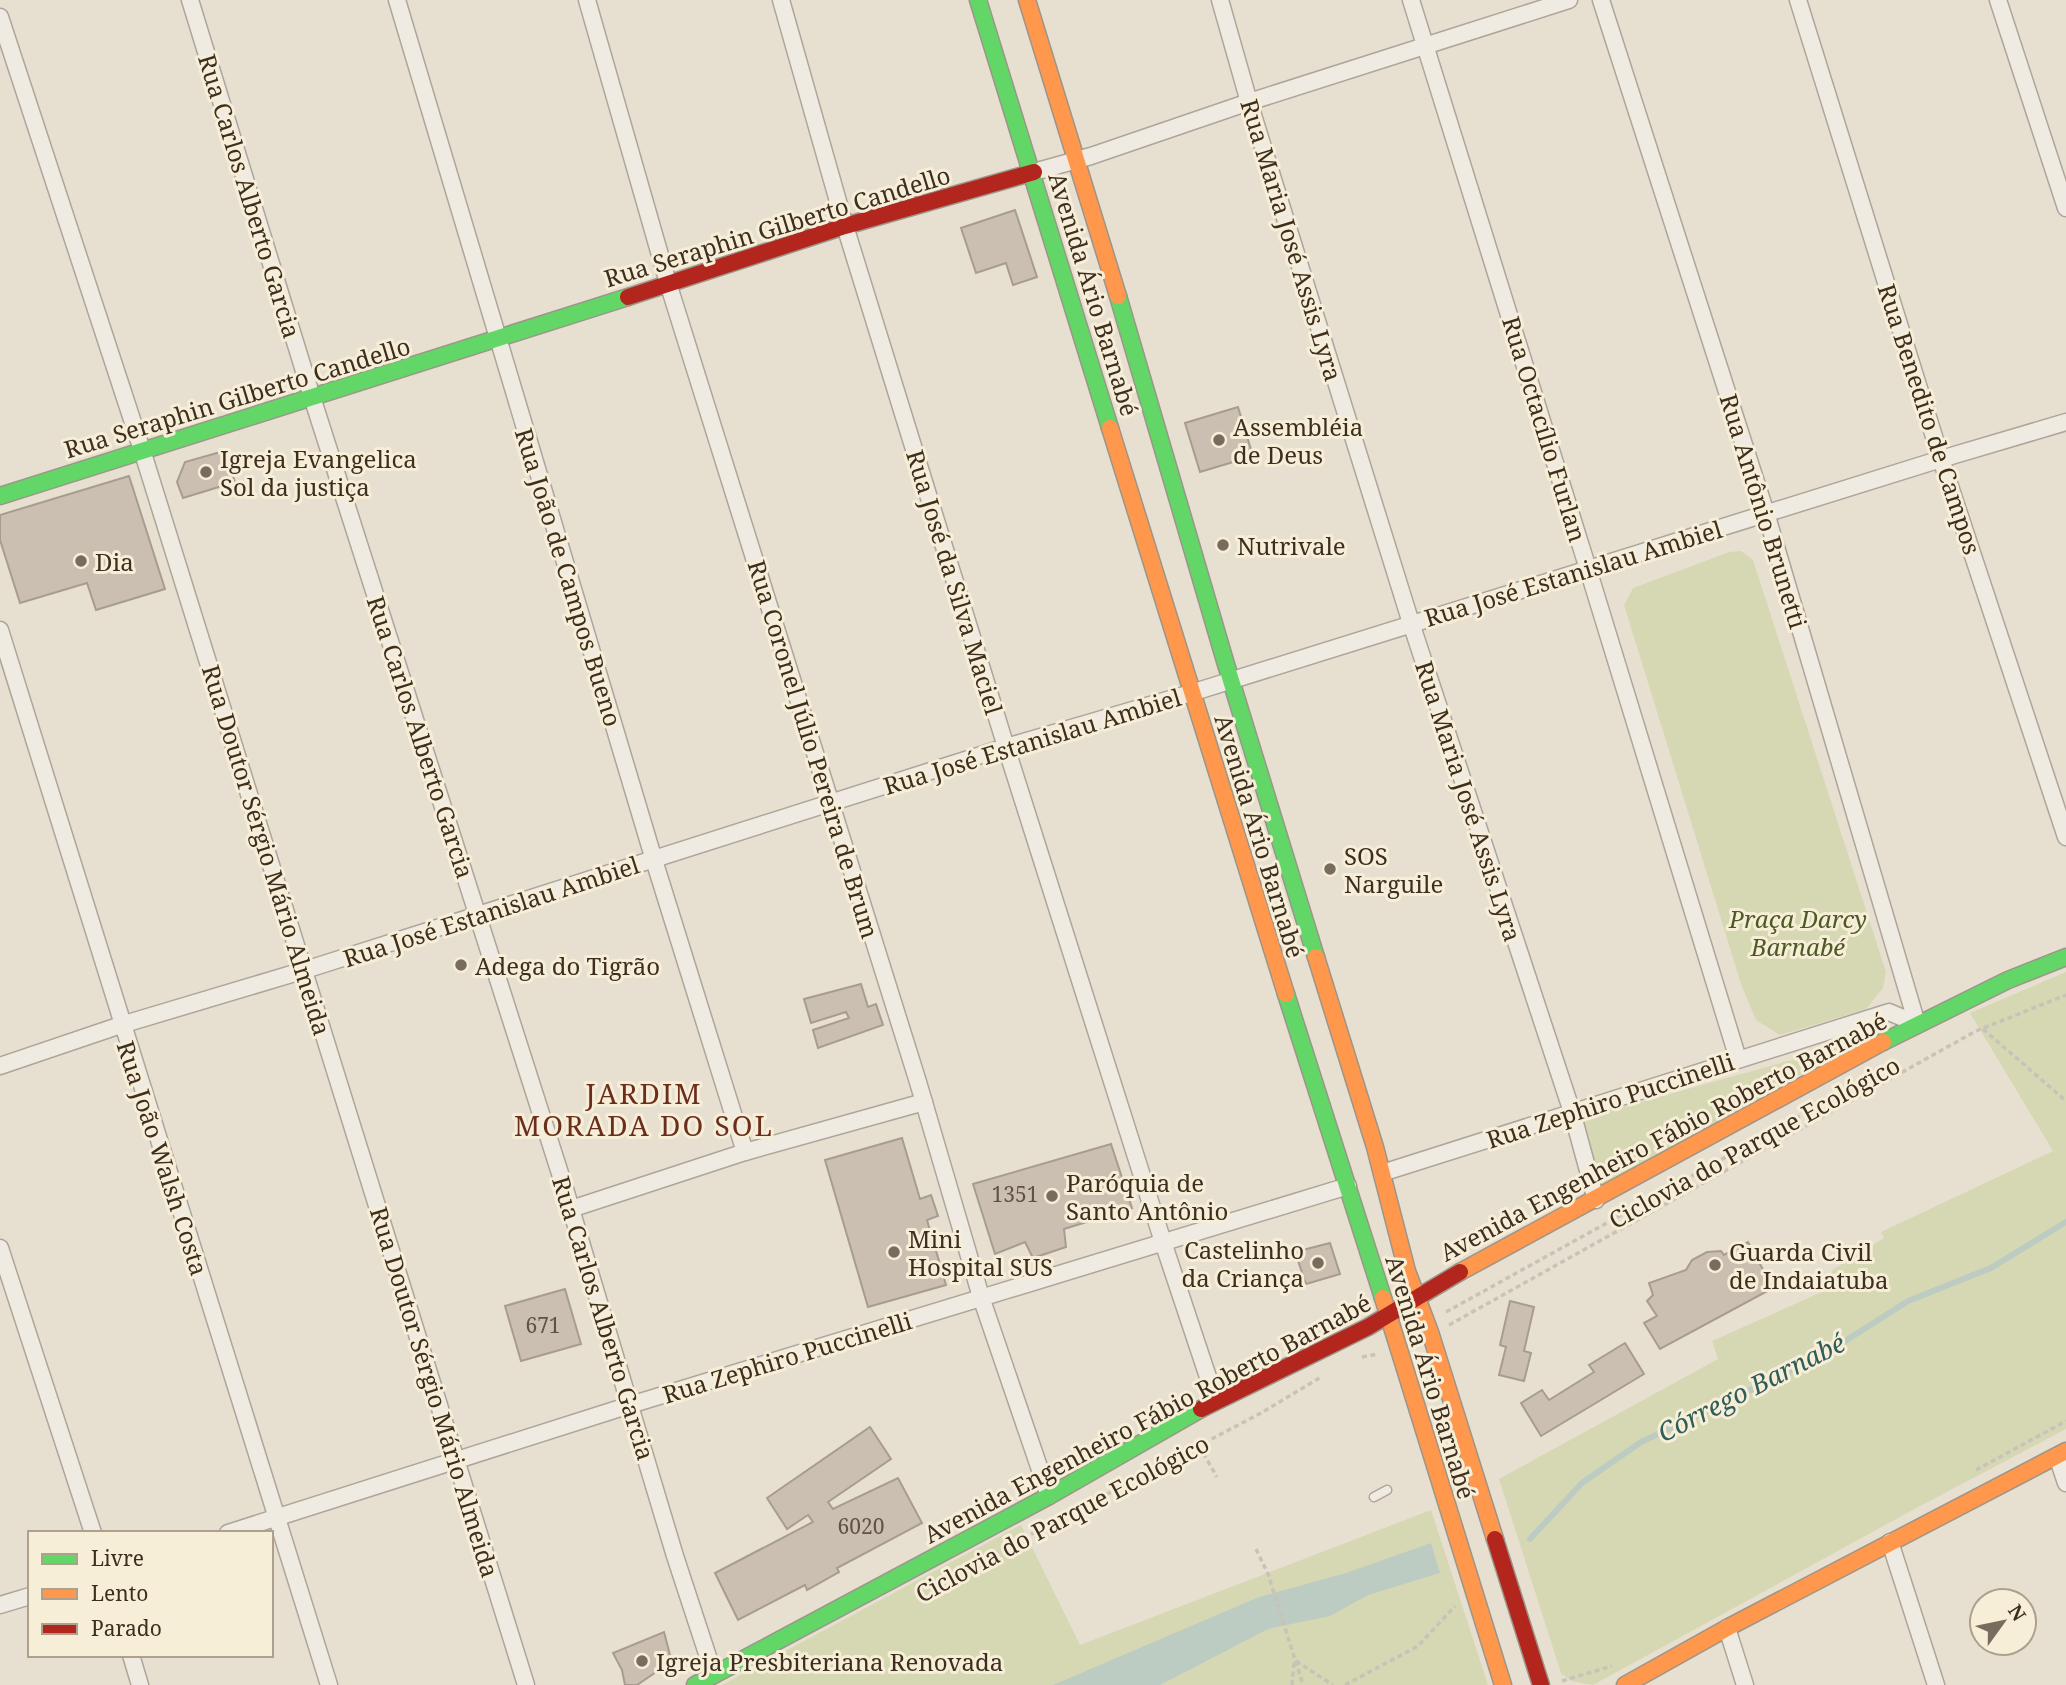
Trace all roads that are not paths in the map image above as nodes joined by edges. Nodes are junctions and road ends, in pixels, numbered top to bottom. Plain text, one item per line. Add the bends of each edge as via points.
1 (190, 0) edge
2 (397, 0) edge
3 (587, 0) edge
4 (781, 0) edge
5 (978, 0) edge
6 (1027, 0) edge
7 (1220, 0) edge
8 (1411, 0) edge
9 (1569, 0) edge
10 (1601, 0) edge
11 (1798, 0) edge
12 (1998, 0) edge
13 (0, 17) edge
14 (1425, 46) junction
15 (1249, 102) junction
16 (1077, 159) junction
17 (1034, 172) junction
18 (2066, 208) edge
19 (845, 226) junction
20 (668, 283) junction
21 (498, 339) junction
22 (312, 397) junction
23 (2066, 422) edge
24 (142, 450) junction
25 (1941, 458) junction
26 (0, 496) edge
27 (1766, 513) junction
28 (1588, 569) junction
29 (1411, 623) junction
30 (0, 630) edge
31 (1231, 680) junction
32 (1191, 693) junction
33 (1006, 747) junction
34 (831, 803) junction
35 (2066, 837) edge
36 (653, 860) junction
37 (478, 915) junction
38 (2066, 957) edge
39 (305, 970) junction
40 (1917, 1024) junction
41 (121, 1025) junction
42 (1738, 1059) junction
43 (0, 1066) edge
44 (924, 1102) junction
45 (1572, 1112) junction
46 (744, 1152) junction
47 (1382, 1173) junction
48 (1348, 1186) junction
49 (1596, 1200) junction
50 (571, 1209) junction
51 (1163, 1242) junction
52 (0, 1248) edge
53 (981, 1297) junction
54 (1416, 1297) junction
55 (1388, 1314) junction
56 (1216, 1401) junction
57 (630, 1405) junction
58 (2062, 1453) edge
59 (455, 1460) junction
60 (2066, 1483) edge
61 (1387, 1490) dead end
62 (1049, 1496) junction
63 (1374, 1497) dead end
64 (277, 1517) junction
65 (92, 1531) edge
66 (234, 1531) edge
67 (1890, 1542) junction
68 (28, 1597) edge
69 (0, 1605) edge
70 (1727, 1628) junction
71 (132, 1657) edge
72 (714, 1675) junction
73 (140, 1685) edge
74 (329, 1685) edge
75 (526, 1685) edge
76 (695, 1685) edge
77 (1503, 1685) edge
78 (1541, 1685) edge
79 (1625, 1685) edge
80 (1745, 1685) edge
81 (1936, 1685) edge

1 - 22 street, Rua Carlos Alberto Garcia
2 - 21 street, Rua João de Campos Bueno
3 - 20 street, Rua Coronel Júlio Pereira de Brum
4 - 19 street, Rua José da Silva Maciel
5 - 17 main road, Avenida Ário Barnabé
6 - 16 main road, Avenida Ário Barnabé
7 - 15 street, Rua Maria José Assis Lyra
8 - 14 street, Rua Octacílio Furlan
9 - 14 street, Rua Seraphin Gilberto Candello
10 - 27 street, Rua Antônio Brunetti
11 - 25 street, Rua Benedito de Campos
12 - 18 street
13 - 24 street, Rua Doutor Sérgio Mário Almeida
14 - 15 street, Rua Seraphin Gilberto Candello
14 - 28 street, Rua Octacílio Furlan
15 - 16 street, Rua Seraphin Gilberto Candello
15 - 29 street, Rua Maria José Assis Lyra
16 - 17 street, Rua Seraphin Gilberto Candello
16 - 31 main road, Avenida Ário Barnabé
17 - 19 main road, Rua Seraphin Gilberto Candello
17 - 32 main road, Avenida Ário Barnabé
19 - 20 main road, Rua Seraphin Gilberto Candello
19 - 33 street, Rua José da Silva Maciel
20 - 21 main road, Rua Seraphin Gilberto Candello
20 - 34 street, Rua Coronel Júlio Pereira de Brum
21 - 22 main road, Rua Seraphin Gilberto Candello
21 - 36 street, Rua João de Campos Bueno
22 - 24 main road, Rua Seraphin Gilberto Candello
22 - 37 street, Rua Carlos Alberto Garcia
23 - 25 street, Rua José Estanislau Ambiel
24 - 26 main road, Rua Seraphin Gilberto Candello
24 - 39 street, Rua Doutor Sérgio Mário Almeida
25 - 27 street, Rua José Estanislau Ambiel
25 - 35 street, Rua Benedito de Campos
27 - 28 street, Rua José Estanislau Ambiel
27 - 40 street, Rua Antônio Brunetti
28 - 29 street, Rua José Estanislau Ambiel
28 - 42 street, Rua Octacílio Furlan
29 - 31 street, Rua José Estanislau Ambiel
29 - 45 street, Rua Maria José Assis Lyra
30 - 41 street, Rua João Walsh Costa
31 - 32 street, Rua José Estanislau Ambiel
31 - 47 main road, Avenida Ário Barnabé
32 - 33 street, Rua José Estanislau Ambiel
32 - 48 main road, Avenida Ário Barnabé
33 - 34 street, Rua José Estanislau Ambiel
33 - 51 street, Rua José da Silva Maciel
34 - 36 street, Rua José Estanislau Ambiel
34 - 44 street, Rua Coronel Júlio Pereira de Brum
36 - 37 street, Rua José Estanislau Ambiel
36 - 46 street, Rua João de Campos Bueno
37 - 39 street, Rua José Estanislau Ambiel
37 - 50 street, Rua Carlos Alberto Garcia
38 - 40 main road, Avenida Engenheiro Fábio Roberto Barnabé
39 - 41 street, Rua José Estanislau Ambiel
39 - 59 street, Rua Doutor Sérgio Mário Almeida
40 - 42 street, Rua Zephiro Puccinelli via 1889,1012
40 - 49 main road, Avenida Engenheiro Fábio Roberto Barnabé
41 - 43 street, Rua José Estanislau Ambiel
41 - 64 street, Rua João Walsh Costa
42 - 45 street, Rua Zephiro Puccinelli
44 - 46 street
44 - 53 street, Rua Coronel Júlio Pereira de Brum
45 - 47 street, Rua Zephiro Puccinelli
45 - 49 street, Rua Maria José Assis Lyra
46 - 50 street
47 - 54 main road, Avenida Ário Barnabé
48 - 51 street, Rua Zephiro Puccinelli
48 - 55 main road, Avenida Ário Barnabé
49 - 54 main road, Avenida Engenheiro Fábio Roberto Barnabé
50 - 57 street, Rua Carlos Alberto Garcia
51 - 53 street, Rua Zephiro Puccinelli
51 - 56 street, Rua José da Silva Maciel
52 - 65 street
53 - 57 street, Rua Zephiro Puccinelli
53 - 62 street, Rua Coronel Júlio Pereira de Brum
54 - 55 main road, Avenida Engenheiro Fábio Roberto Barnabé
54 - 78 main road, Avenida Ário Barnabé
55 - 56 main road, Avenida Engenheiro Fábio Roberto Barnabé
55 - 77 main road, Avenida Ário Barnabé
56 - 62 main road, Avenida Engenheiro Fábio Roberto Barnabé
57 - 59 street, Rua Zephiro Puccinelli
57 - 72 street, Rua Carlos Alberto Garcia
58 - 60 street
58 - 67 main road
59 - 64 street, Rua Zephiro Puccinelli
59 - 75 street, Rua Doutor Sérgio Mário Almeida
61 - 63 lane
62 - 72 main road, Avenida Engenheiro Fábio Roberto Barnabé
64 - 66 street, Rua Zephiro Puccinelli
64 - 74 street, Rua João Walsh Costa
67 - 70 main road
67 - 81 street
68 - 69 street
70 - 79 main road
70 - 80 street
71 - 73 street
72 - 76 main road, Avenida Engenheiro Fábio Roberto Barnabé

